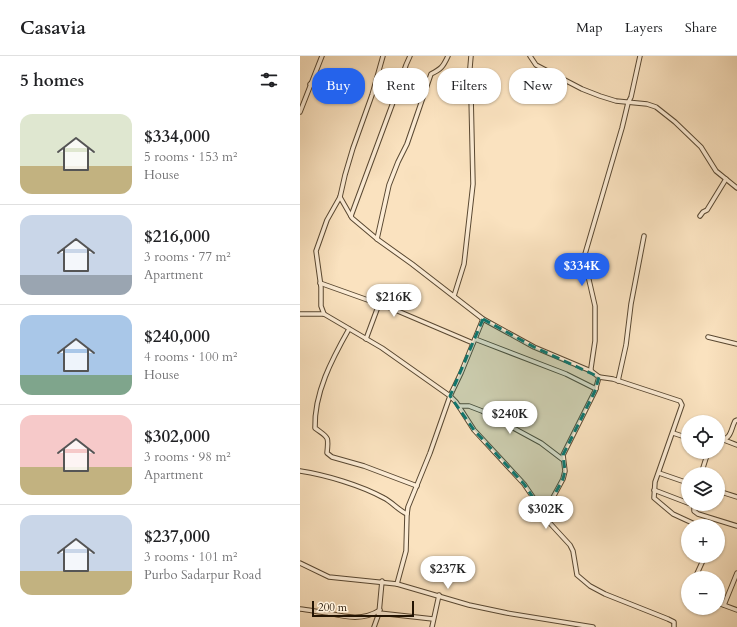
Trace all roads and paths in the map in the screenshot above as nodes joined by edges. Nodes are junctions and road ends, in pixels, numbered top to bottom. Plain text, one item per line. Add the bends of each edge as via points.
1 (322, 56) edge
2 (383, 56) edge
3 (410, 56) edge
4 (448, 56) edge
5 (471, 56) edge
6 (530, 56) edge
7 (640, 56) edge
8 (310, 84) joint
9 (628, 103) junction
10 (300, 112) edge
11 (726, 179) junction
12 (737, 188) edge
13 (340, 197) junction
14 (351, 216) junction
15 (700, 216) dead end
16 (644, 236) dead end
17 (377, 239) junction
18 (320, 283) junction
19 (454, 296) junction
20 (379, 304) junction
21 (300, 314) edge
22 (324, 314) junction
23 (483, 319) junction
24 (349, 330) junction
25 (708, 337) dead end
26 (366, 339) junction
27 (474, 341) junction
28 (737, 344) edge
29 (591, 371) junction
30 (599, 377) junction
31 (618, 381) junction
32 (596, 389) junction
33 (450, 396) junction
34 (459, 406) junction
35 (737, 420) edge
36 (672, 433) junction
37 (681, 436) edge
38 (725, 440) edge
39 (725, 440) edge
40 (737, 445) edge
41 (562, 459) junction
42 (300, 471) edge
43 (659, 473) junction
44 (681, 481) edge
45 (416, 486) junction
46 (654, 490) junction
47 (725, 493) edge
48 (737, 497) edge
49 (681, 500) edge
50 (694, 511) edge
51 (406, 514) junction
52 (544, 514) junction
53 (684, 519) edge
54 (737, 526) edge
55 (300, 563) edge
56 (737, 573) edge
57 (382, 582) junction
58 (397, 584) junction
59 (439, 595) junction
60 (725, 603) edge
61 (725, 605) edge
62 (300, 609) edge
63 (737, 610) edge
64 (380, 611) junction
65 (433, 618) junction
66 (374, 627) edge
67 (432, 627) edge
68 (593, 627) edge
69 (674, 627) edge

1 - 8 street
2 - 13 street
3 - 14 street
4 - 17 street via 443,68 430,74 407,144 389,185
5 - 19 street via 469,79 473,184 464,264
6 - 9 street via 536,65 582,89
7 - 9 street
8 - 10 street
9 - 11 street via 656,107 701,147 716,171
9 - 29 street via 585,254 595,306 595,341
11 - 12 street
11 - 15 street via 711,205
13 - 14 street
13 - 18 street via 327,220 316,251
14 - 17 street
16 - 31 street
17 - 19 street
18 - 20 street
18 - 22 street
19 - 23 street
20 - 26 street
20 - 27 street
21 - 22 street
22 - 24 street
23 - 27 street
23 - 29 street via 534,347
24 - 26 street
24 - 45 street via 326,373 315,428 328,438 327,453 332,457
25 - 28 street
26 - 33 street
27 - 32 street via 566,374
27 - 33 street
29 - 30 street
30 - 31 street
30 - 32 street
31 - 36 street via 680,401 682,405
32 - 41 street
33 - 34 street
33 - 45 street
34 - 41 street via 469,406 482,411 541,443
34 - 52 street via 474,430 524,484
35 - 38 street
36 - 37 street
36 - 43 street
39 - 40 street
41 - 52 street via 565,471
42 - 51 street via 315,473 364,489 383,497
43 - 44 street
43 - 46 street
45 - 51 street
46 - 49 street
46 - 53 street via 654,498 660,504
47 - 48 street
50 - 54 street
51 - 58 street via 406,551
52 - 69 street via 570,545 577,575 581,579 605,594 674,622
55 - 57 street via 329,577
56 - 60 street
57 - 58 street
57 - 64 street
58 - 59 street
59 - 65 street
59 - 68 street via 507,614
61 - 63 street
62 - 64 street via 348,617 363,617
64 - 65 street
64 - 66 street
65 - 67 street

